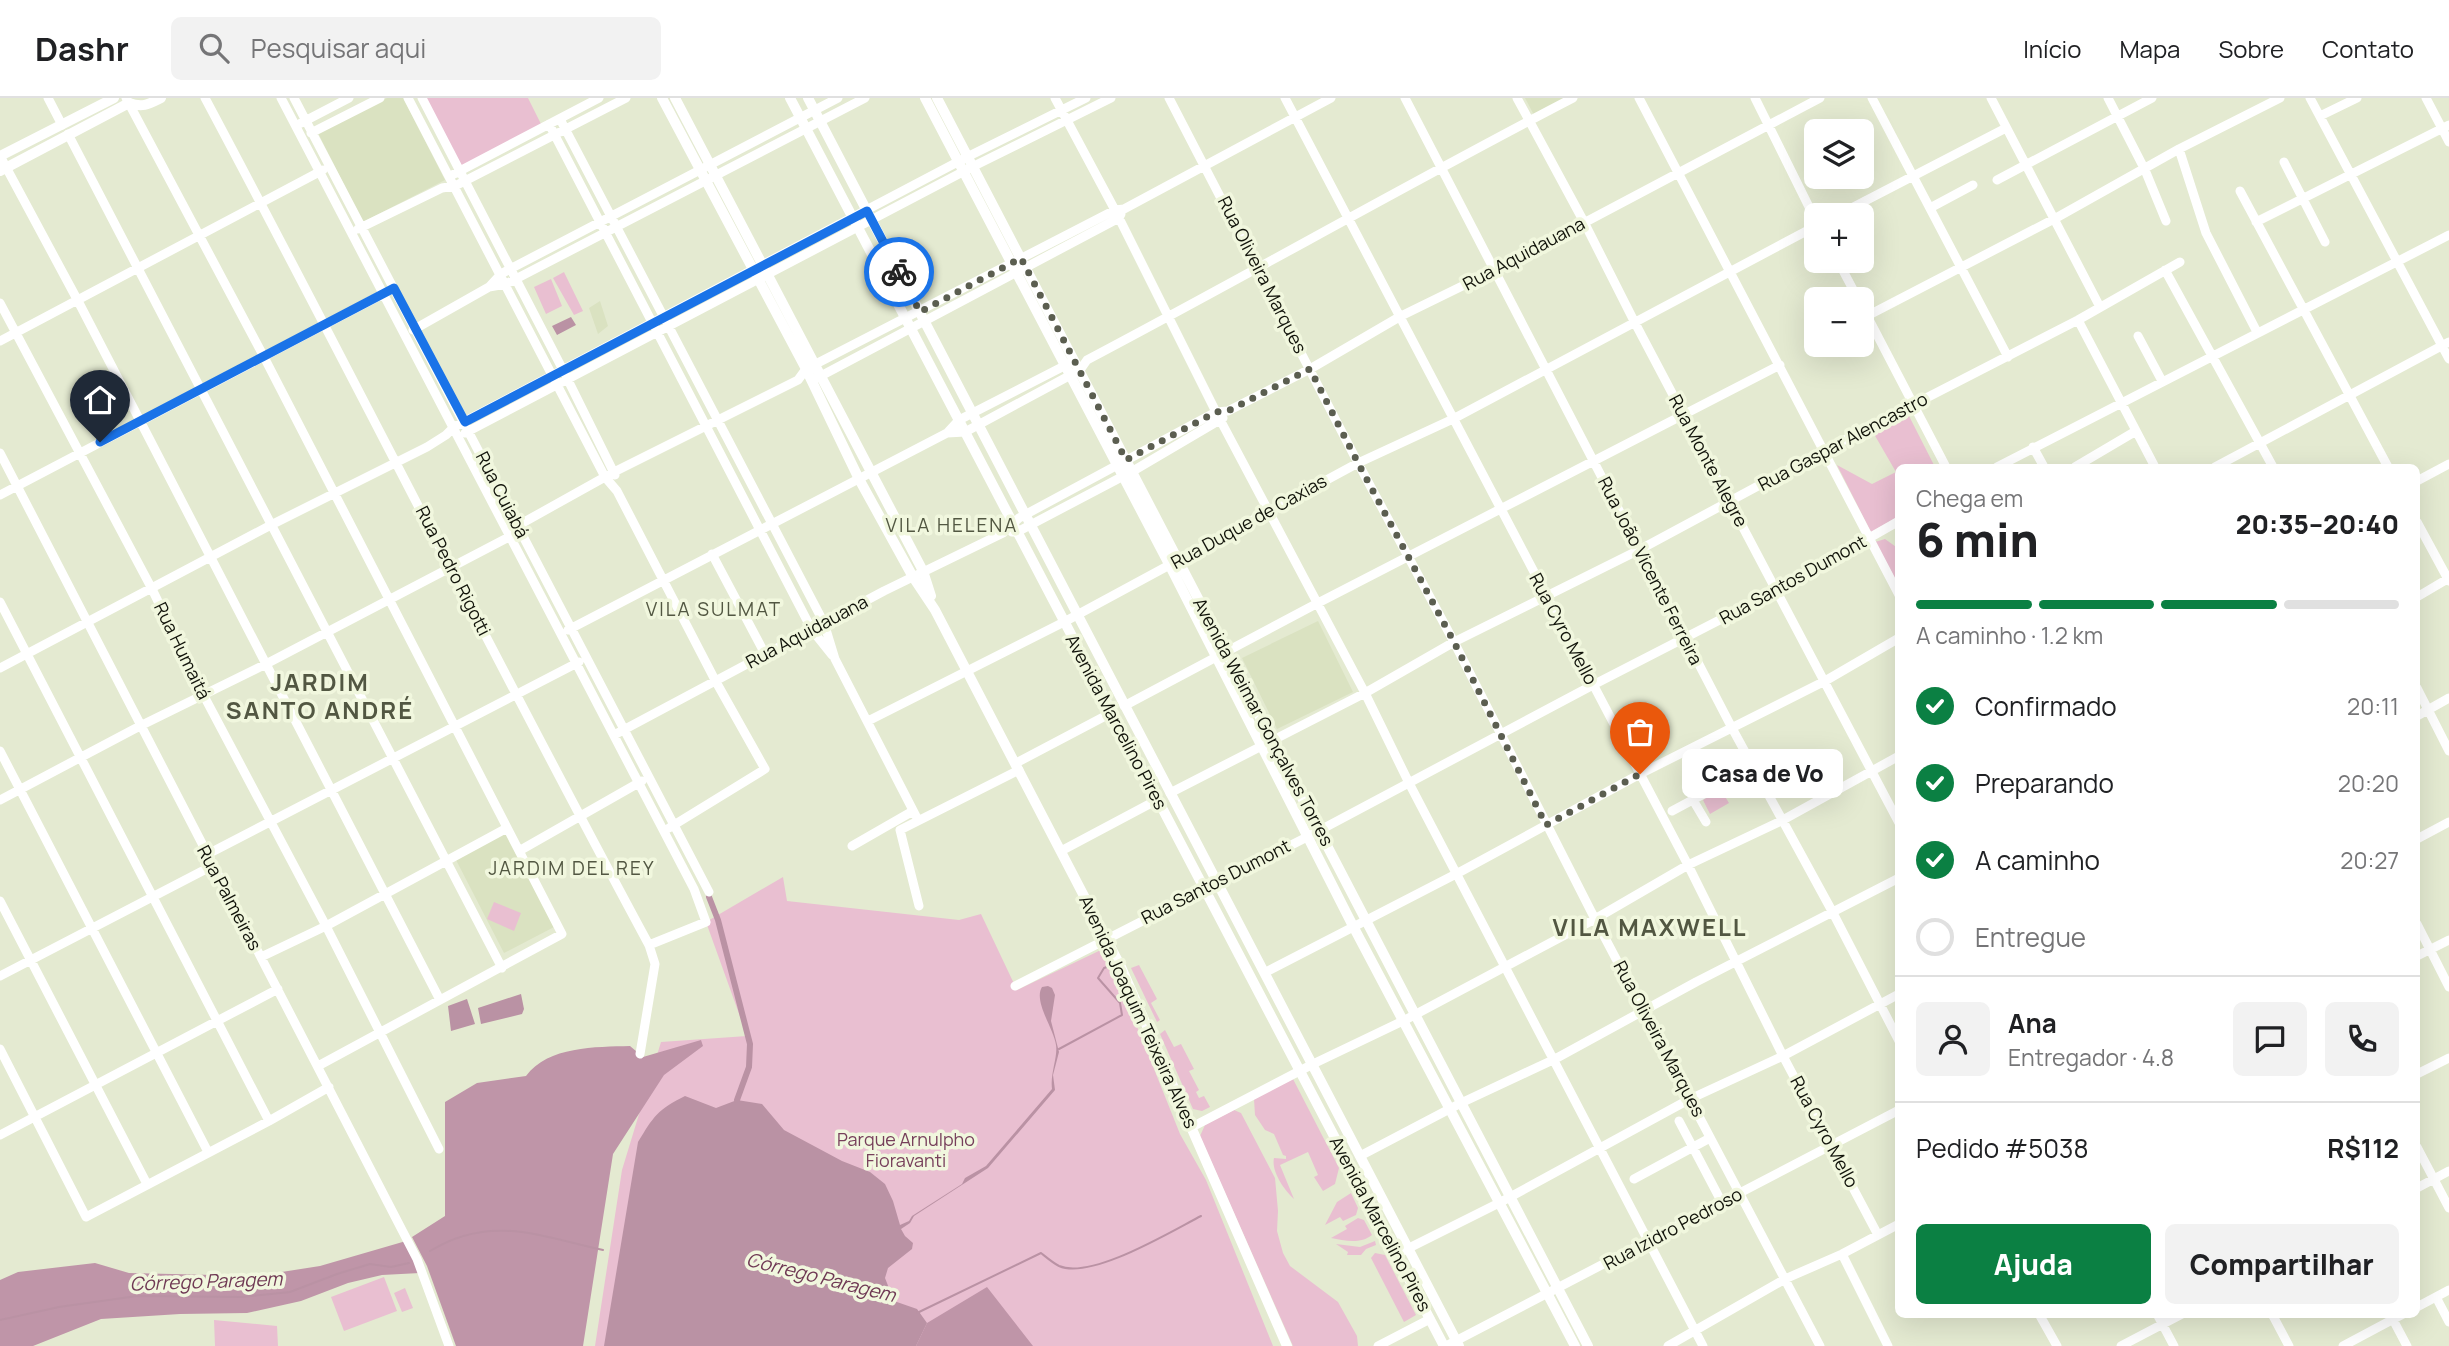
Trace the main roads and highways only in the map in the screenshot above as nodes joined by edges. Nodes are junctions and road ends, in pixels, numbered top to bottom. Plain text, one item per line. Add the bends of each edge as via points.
1 (114, 98) edge
2 (161, 98) edge
3 (662, 98) edge
4 (675, 98) edge
5 (790, 98) edge
6 (807, 98) edge
7 (925, 98) edge
8 (937, 98) edge
9 (127, 101) edge
10 (65, 130) junction
11 (0, 156) edge
12 (967, 163) junction
13 (3, 170) edge
14 (708, 172) junction
15 (816, 378) junction
16 (918, 574) junction
17 (1221, 656) junction
18 (1125, 706) junction
19 (1111, 713) junction
20 (1170, 793) junction
21 (1157, 800) junction
22 (1410, 1018) junction
23 (1360, 1156) junction
24 (1347, 1162) junction
25 (1552, 1292) junction
26 (1451, 1345) edge
27 (1287, 1346) edge
28 (1575, 1346) edge
29 (1588, 1346) edge

1 - 10 main road
2 - 9 main road via 139,107
3 - 14 main road, Avenida Joaquim Teixeira Alves
4 - 14 main road, Avenida Joaquim Teixeira Alves
5 - 19 main road, Avenida Marcelino Pires
6 - 18 main road, Avenida Marcelino Pires
7 - 12 main road, Avenida Weimar Gonçalves Torres
8 - 12 main road, Avenida Weimar Gonçalves Torres
9 - 10 main road
10 - 11 main road
10 - 13 main road
12 - 17 main road, Avenida Weimar Gonçalves Torres
14 - 15 main road, Avenida Joaquim Teixeira Alves
15 - 16 main road, Avenida Joaquim Teixeira Alves via 870,473
15 - 16 main road, Avenida Joaquim Teixeira Alves via 859,479
16 - 27 main road, Avenida Joaquim Teixeira Alves via 1107,938
17 - 22 main road, Avenida Weimar Gonçalves Torres via 1320,830
17 - 22 main road, Avenida Weimar Gonçalves Torres via 1353,926
18 - 19 main road
18 - 20 main road, Avenida Marcelino Pires
19 - 21 main road, Avenida Marcelino Pires
20 - 21 main road
20 - 23 main road, Avenida Marcelino Pires
21 - 24 main road, Avenida Marcelino Pires
22 - 25 main road, Avenida Weimar Gonçalves Torres
23 - 24 main road
23 - 26 main road, Avenida Marcelino Pires
24 - 26 main road, Avenida Marcelino Pires via 1430,1319
25 - 28 main road, Avenida Weimar Gonçalves Torres
25 - 29 main road, Avenida Weimar Gonçalves Torres

